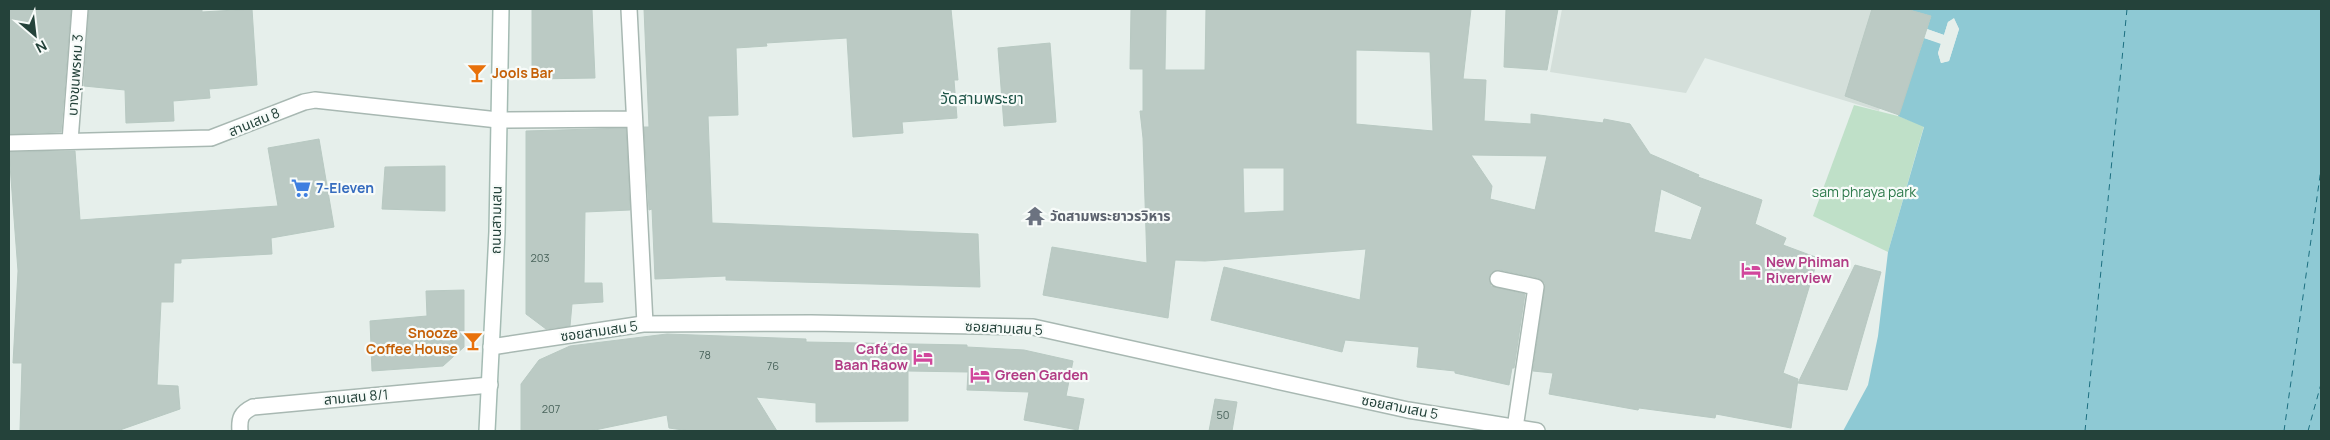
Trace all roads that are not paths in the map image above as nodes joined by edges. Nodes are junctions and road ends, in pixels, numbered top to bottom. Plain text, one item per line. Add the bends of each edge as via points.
1 (80, 9) edge
2 (501, 9) edge
3 (629, 9) edge
4 (633, 119) junction
5 (498, 120) junction
6 (70, 141) junction
7 (9, 143) edge
8 (1498, 279) dead end
9 (644, 324) junction
10 (491, 347) junction
11 (490, 385) junction
12 (1515, 428) junction
13 (240, 431) edge
14 (487, 431) edge
15 (1537, 431) edge

1 - 6 street, บางขุนพรหม 3
2 - 5 street, ถนนสามเสน
3 - 4 street
4 - 5 street, สานเสน 8
4 - 9 street
5 - 6 street, สานเสน 8 via 315,100 211,138
5 - 10 street, ถนนสามเสน
6 - 7 street, สานเสน 8
8 - 12 street via 1536,287
9 - 10 street, ซอยสามเสน 5
9 - 12 street, ซอยสามเสน 5 via 1033,327 1408,410
10 - 11 street, ถนนสามเสน
11 - 13 street, สามเสน 8/1 via 253,407 243,412 239,421
11 - 14 street, ถนนสามเสน
12 - 15 street, ซอยสามเสน 5

